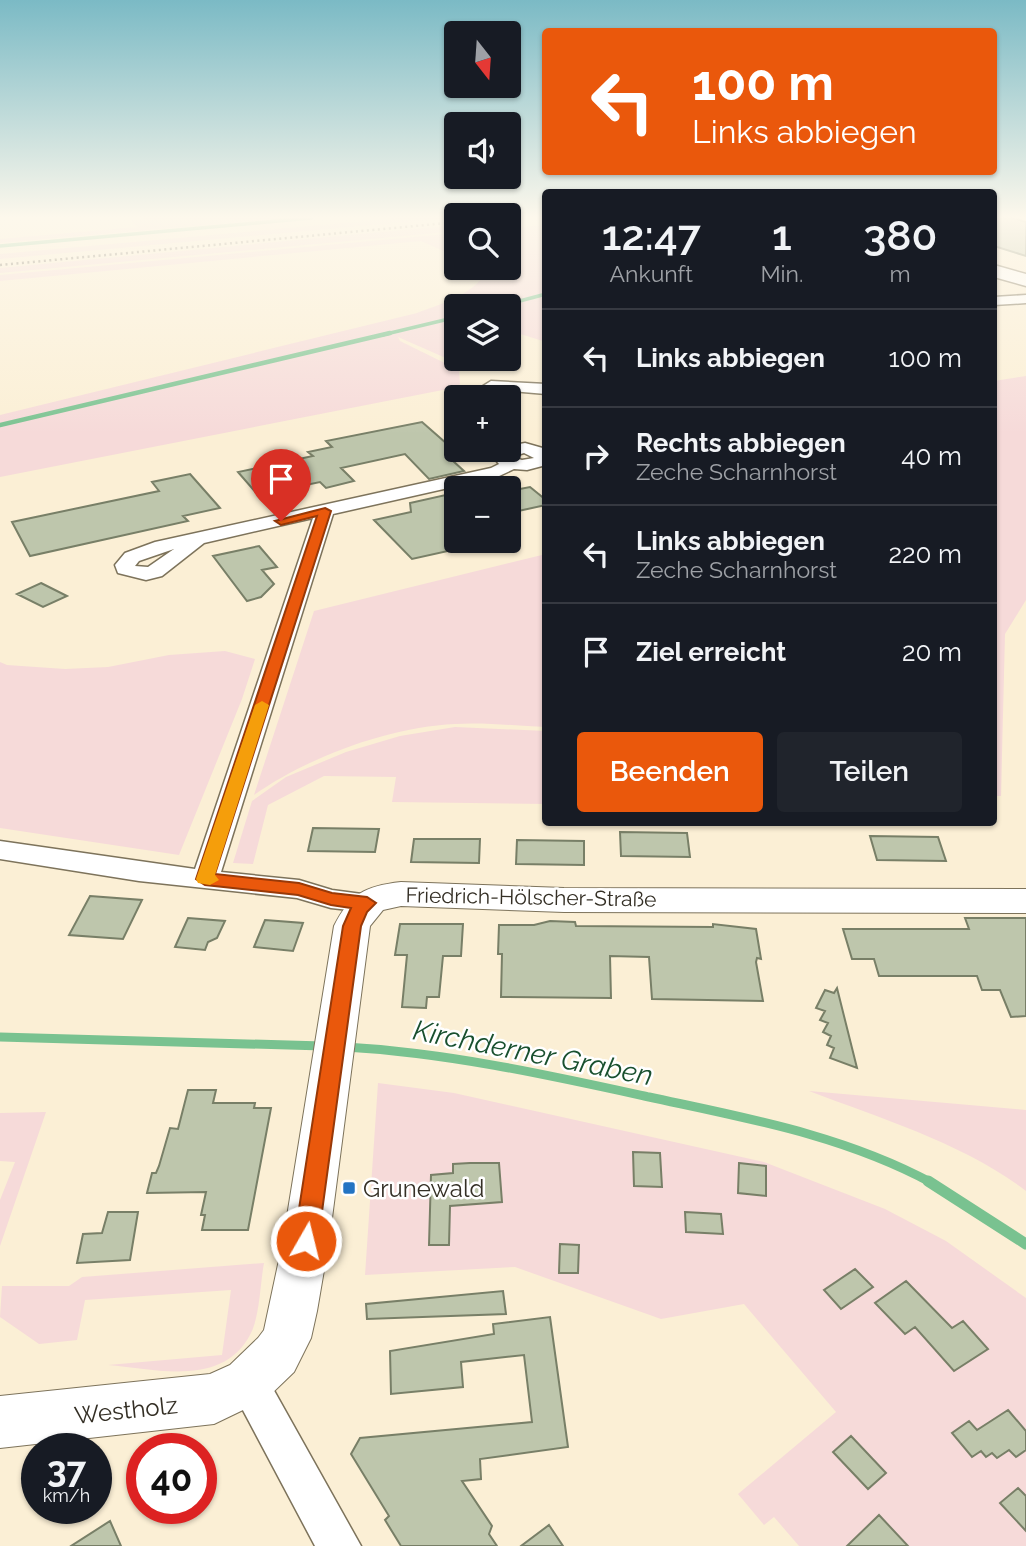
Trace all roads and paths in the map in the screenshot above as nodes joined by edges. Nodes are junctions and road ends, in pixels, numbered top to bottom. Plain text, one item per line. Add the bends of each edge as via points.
1 (1026, 299) edge
2 (997, 301) edge
3 (521, 388) edge
4 (542, 389) edge
5 (511, 464) dead end
6 (325, 511) junction
7 (196, 541) dead end
8 (0, 850) edge
9 (205, 879) junction
10 (1026, 901) edge
11 (367, 903) junction
12 (248, 1382) junction
13 (0, 1422) edge
14 (339, 1546) edge

1 - 2 street
3 - 4 street
5 - 6 street via 497,472
6 - 7 street
6 - 9 street
8 - 9 street, Friedrich-Hölscher-Straße
9 - 11 street, Friedrich-Hölscher-Straße via 299,889
10 - 11 street, Friedrich-Hölscher-Straße via 401,894
11 - 12 street via 352,926 306,1241 286,1338 276,1355
12 - 13 street, Westholz via 233,1392 196,1403
12 - 14 street

